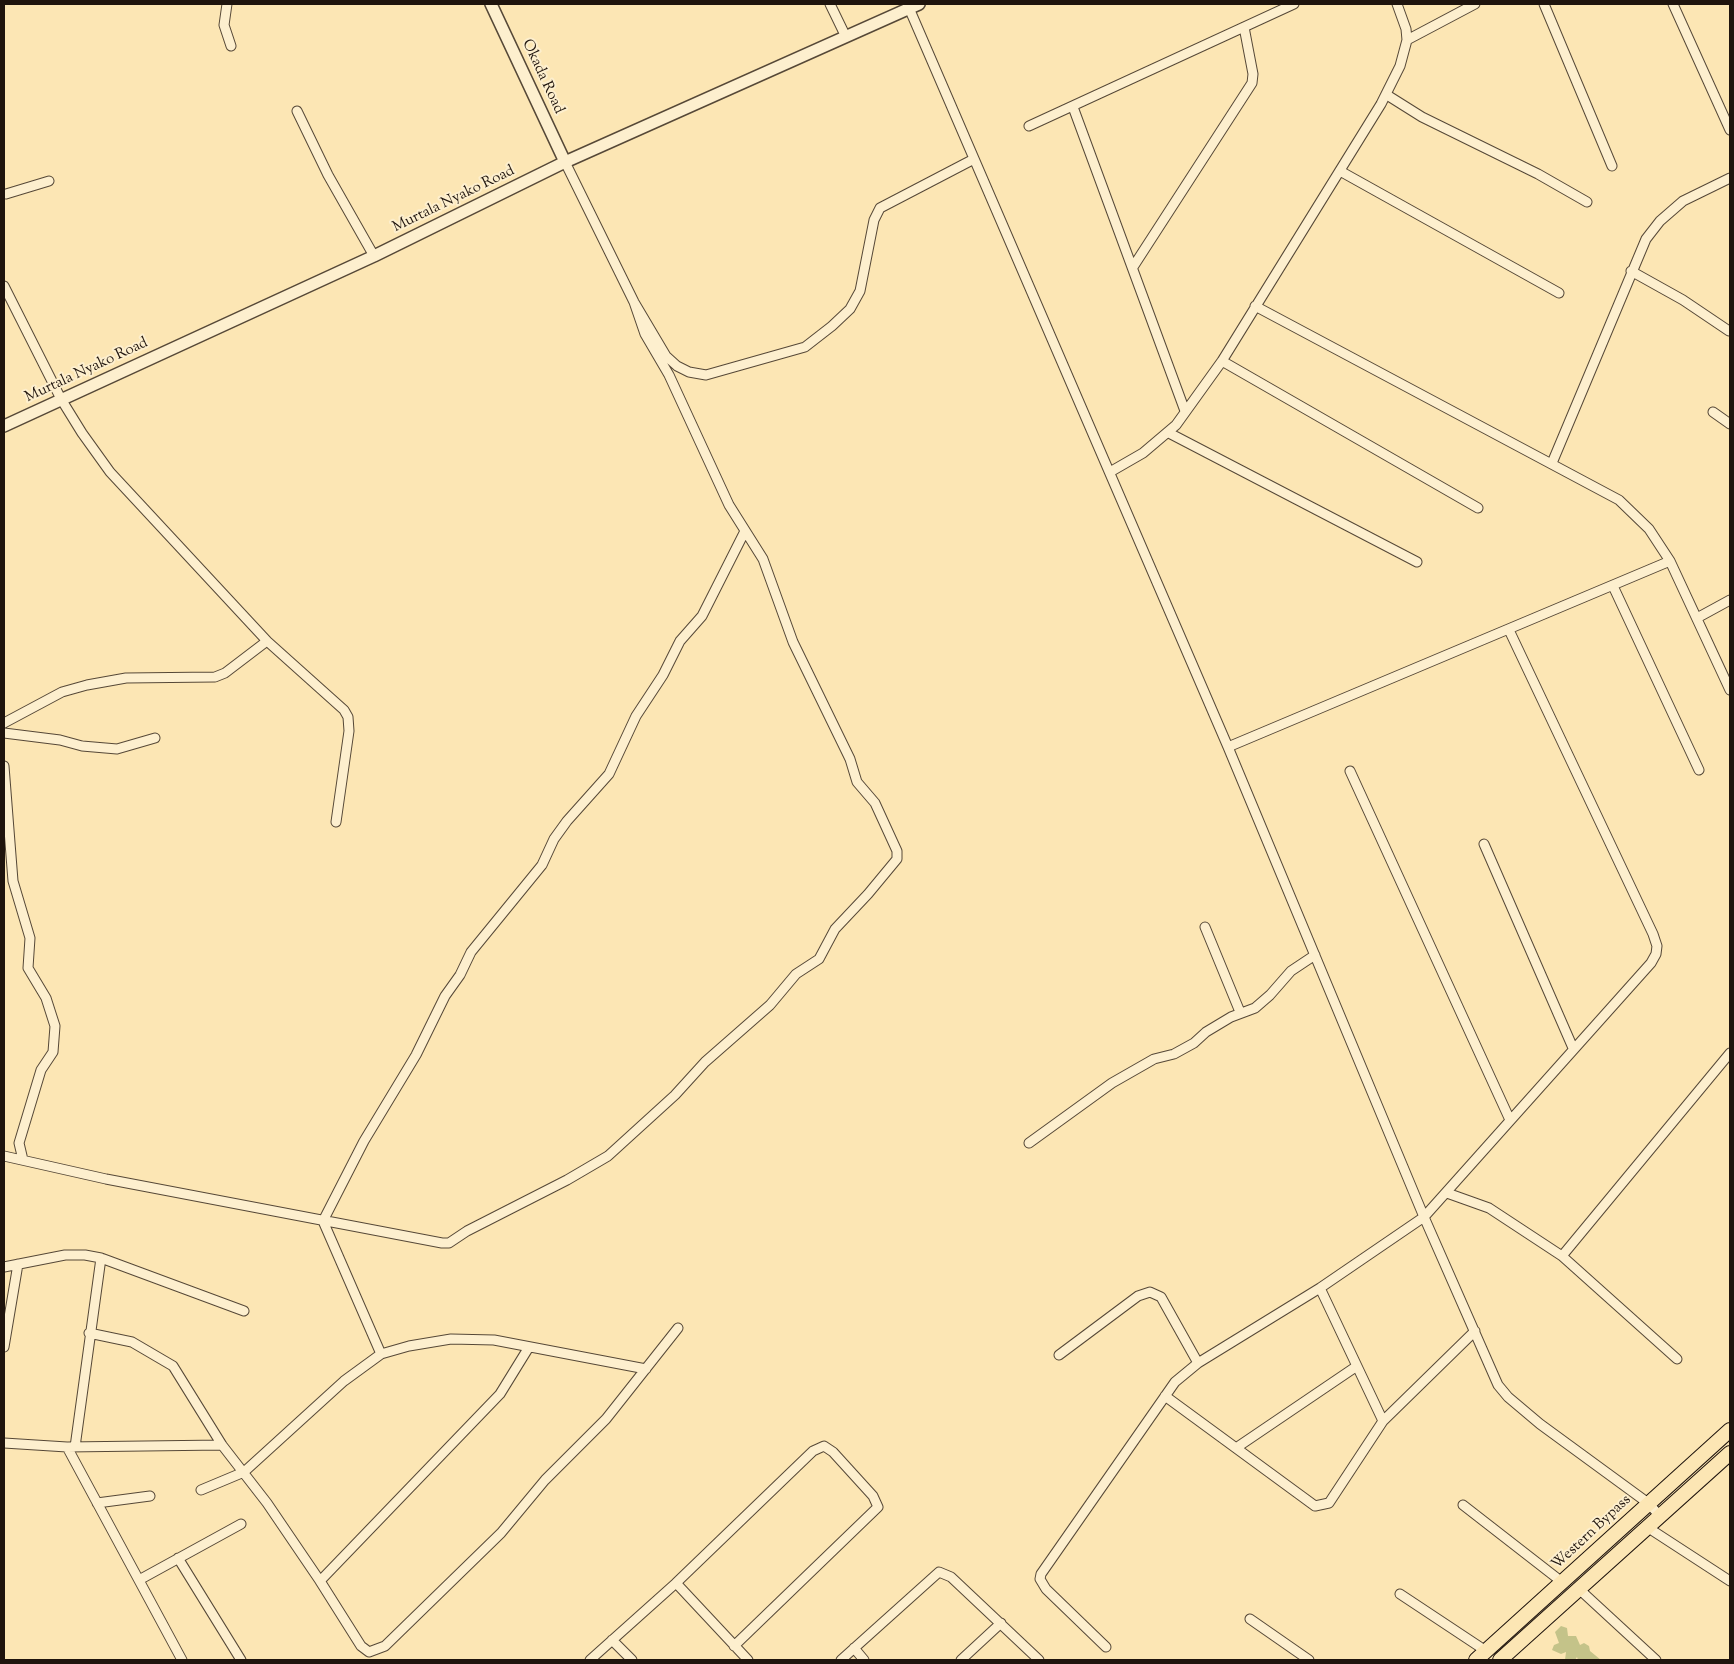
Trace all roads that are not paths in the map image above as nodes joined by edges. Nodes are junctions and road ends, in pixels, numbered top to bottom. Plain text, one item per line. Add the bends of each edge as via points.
1 (227, 4) edge
2 (491, 4) edge
3 (830, 4) edge
4 (1294, 4) edge
5 (1397, 4) edge
6 (1475, 4) edge
7 (1544, 4) edge
8 (1673, 4) edge
9 (914, 6) edge
10 (1244, 27) junction
11 (846, 37) junction
12 (1407, 40) junction
13 (231, 46) dead end
14 (1387, 95) junction
15 (1073, 107) junction
16 (297, 111) dead end
17 (1029, 126) dead end
18 (1730, 130) edge
19 (974, 159) junction
20 (566, 162) junction
21 (1612, 166) dead end
22 (1340, 171) junction
23 (1730, 178) edge
24 (49, 181) dead end
25 (5, 195) edge
26 (1588, 202) dead end
27 (374, 256) junction
28 (1132, 267) junction
29 (1631, 271) junction
30 (4, 286) edge
31 (1559, 293) dead end
32 (634, 302) junction
33 (1255, 306) junction
34 (1729, 331) edge
35 (1222, 361) junction
36 (61, 399) junction
37 (1185, 411) junction
38 (1713, 412) dead end
39 (1730, 424) edge
40 (4, 426) edge
41 (1168, 433) junction
42 (1552, 463) junction
43 (1110, 472) junction
44 (1478, 508) dead end
45 (745, 531) junction
46 (1670, 561) junction
47 (1417, 562) dead end
48 (1613, 586) junction
49 (1730, 600) edge
50 (1696, 618) junction
51 (1510, 630) junction
52 (267, 641) junction
53 (1730, 690) edge
54 (4, 723) edge
55 (4, 733) edge
56 (155, 738) dead end
57 (1228, 747) junction
58 (4, 766) edge
59 (1699, 770) dead end
60 (1350, 771) dead end
61 (336, 822) dead end
62 (1484, 844) dead end
63 (1205, 927) dead end
64 (1315, 955) junction
65 (1240, 1012) junction
66 (1573, 1048) junction
67 (1730, 1053) edge
68 (1510, 1120) junction
69 (1029, 1143) dead end
70 (4, 1156) edge
71 (23, 1160) junction
72 (1447, 1193) junction
73 (1424, 1216) junction
74 (323, 1221) junction
75 (1562, 1256) junction
76 (101, 1258) junction
77 (18, 1264) junction
78 (4, 1267) edge
79 (1320, 1288) junction
80 (244, 1311) dead end
81 (678, 1328) dead end
82 (1475, 1331) junction
83 (89, 1333) junction
84 (4, 1347) edge
85 (529, 1347) junction
86 (381, 1354) junction
87 (1058, 1355) dead end
88 (1677, 1359) dead end
89 (1198, 1363) junction
90 (1357, 1366) junction
91 (646, 1369) junction
92 (1164, 1396) junction
93 (1383, 1421) junction
94 (1730, 1430) edge
95 (4, 1443) edge
96 (222, 1444) junction
97 (71, 1447) junction
98 (1236, 1448) junction
99 (1730, 1453) edge
100 (244, 1472) junction
101 (202, 1490) dead end
102 (150, 1496) dead end
103 (97, 1503) junction
104 (1648, 1503) junction
105 (1463, 1505) dead end
106 (1660, 1516) junction
107 (241, 1524) dead end
108 (1647, 1527) junction
109 (178, 1558) junction
110 (139, 1580) junction
111 (320, 1580) junction
112 (1730, 1581) edge
113 (1562, 1582) junction
114 (676, 1583) junction
115 (1579, 1589) junction
116 (1400, 1594) dead end
117 (1250, 1619) dead end
118 (1001, 1623) junction
119 (612, 1640) junction
120 (734, 1646) junction
121 (1106, 1647) dead end
122 (854, 1648) junction
123 (1481, 1656) edge
124 (182, 1660) edge
125 (241, 1660) edge
126 (590, 1660) edge
127 (632, 1660) edge
128 (748, 1660) edge
129 (841, 1660) edge
130 (864, 1660) edge
131 (961, 1660) edge
132 (1039, 1660) edge
133 (1309, 1660) edge
134 (1500, 1660) edge
135 (1656, 1660) edge

1 - 13 street via 224,24
2 - 20 street, Okada Road
3 - 11 street
4 - 10 street
5 - 12 street
6 - 12 street
7 - 21 street
8 - 18 street
9 - 11 street, Murtala Nyako Road
9 - 19 street
10 - 15 street
10 - 28 street via 1252,82
11 - 20 street, Murtala Nyako Road
12 - 14 street
14 - 22 street
14 - 26 street via 1422,117
15 - 17 street
15 - 28 street
16 - 27 street via 328,175
19 - 32 street via 880,208 874,220 855,302 806,347 706,375 689,372 666,356
19 - 43 street
20 - 27 street, Murtala Nyako Road
20 - 32 street
22 - 31 street
22 - 33 street
23 - 29 street via 1683,201 1660,221 1646,239
24 - 25 street
27 - 36 street, Murtala Nyako Road
28 - 37 street
29 - 34 street
29 - 42 street
30 - 36 street
32 - 45 street via 645,334 669,375 729,505
33 - 35 street
33 - 42 street
35 - 37 street
35 - 44 street
36 - 40 street, Murtala Nyako Road
36 - 52 street via 110,472
37 - 41 street
38 - 39 street
41 - 43 street
41 - 47 street
42 - 46 street via 1619,500 1649,529
43 - 57 street
45 - 74 street via 702,616 680,641 636,716 609,774 567,821 542,865 472,952 445,996 416,1054 364,1140
45 - 74 street via 763,559 793,642 850,759 857,782 875,803 897,851 897,859 835,929 819,959 796,974 770,1005 705,1062 675,1095 608,1156 450,1243
46 - 48 street
46 - 50 street
48 - 51 street
48 - 59 street
49 - 50 street
50 - 53 street
51 - 57 street
51 - 66 street via 1657,946 1651,963
52 - 54 street via 215,677 126,678 87,685 62,692
52 - 61 street via 348,717 349,731
55 - 56 street via 82,746 117,748
57 - 64 street
58 - 71 street via 13,881 30,938 28,968 46,998 55,1026 53,1052 41,1070 19,1143
60 - 68 street
62 - 66 street
63 - 65 street
64 - 65 street via 1291,971 1255,1008
64 - 73 street
65 - 69 street via 1174,1054 1154,1059 1112,1084
66 - 68 street
67 - 75 street
68 - 72 street
70 - 71 street
71 - 74 street
72 - 73 street
72 - 75 street via 1488,1208
73 - 79 street
73 - 82 street
74 - 86 street
75 - 88 street
76 - 77 street via 84,1254 65,1255
76 - 80 street
76 - 83 street
77 - 78 street
77 - 84 street
79 - 89 street
79 - 90 street
81 - 91 street
82 - 93 street
82 - 104 street via 1498,1385 1508,1397
83 - 96 street via 132,1342 168,1361
83 - 97 street
85 - 86 street via 494,1340 451,1339
85 - 91 street
85 - 111 street via 500,1394
86 - 100 street via 344,1381
87 - 89 street via 1138,1296 1150,1292 1161,1297
89 - 92 street
90 - 93 street
90 - 98 street
91 - 111 street via 606,1419 546,1480 501,1533 386,1646 369,1652 361,1646
92 - 98 street
92 - 121 street via 1041,1574 1041,1584
93 - 98 street via 1329,1503 1315,1506
94 - 104 main road, Western Bypass
95 - 97 street
96 - 97 street
96 - 100 street
97 - 103 street
99 - 106 main road
100 - 101 street
100 - 111 street
102 - 103 street
103 - 110 street
104 - 106 street
104 - 113 main road, Western Bypass
105 - 113 street
106 - 108 main road
107 - 109 street
108 - 112 street
108 - 115 main road
109 - 110 street
109 - 125 street
110 - 124 street
113 - 123 main road, Western Bypass
114 - 119 street
114 - 120 street
114 - 120 street via 813,1451 824,1446 833,1452 873,1496 878,1507
115 - 134 main road
115 - 135 street
116 - 123 street
117 - 133 street
118 - 122 street via 951,1577 945,1573 936,1574
118 - 131 street
118 - 132 street
119 - 126 street
119 - 127 street
120 - 128 street
122 - 129 street
122 - 130 street

